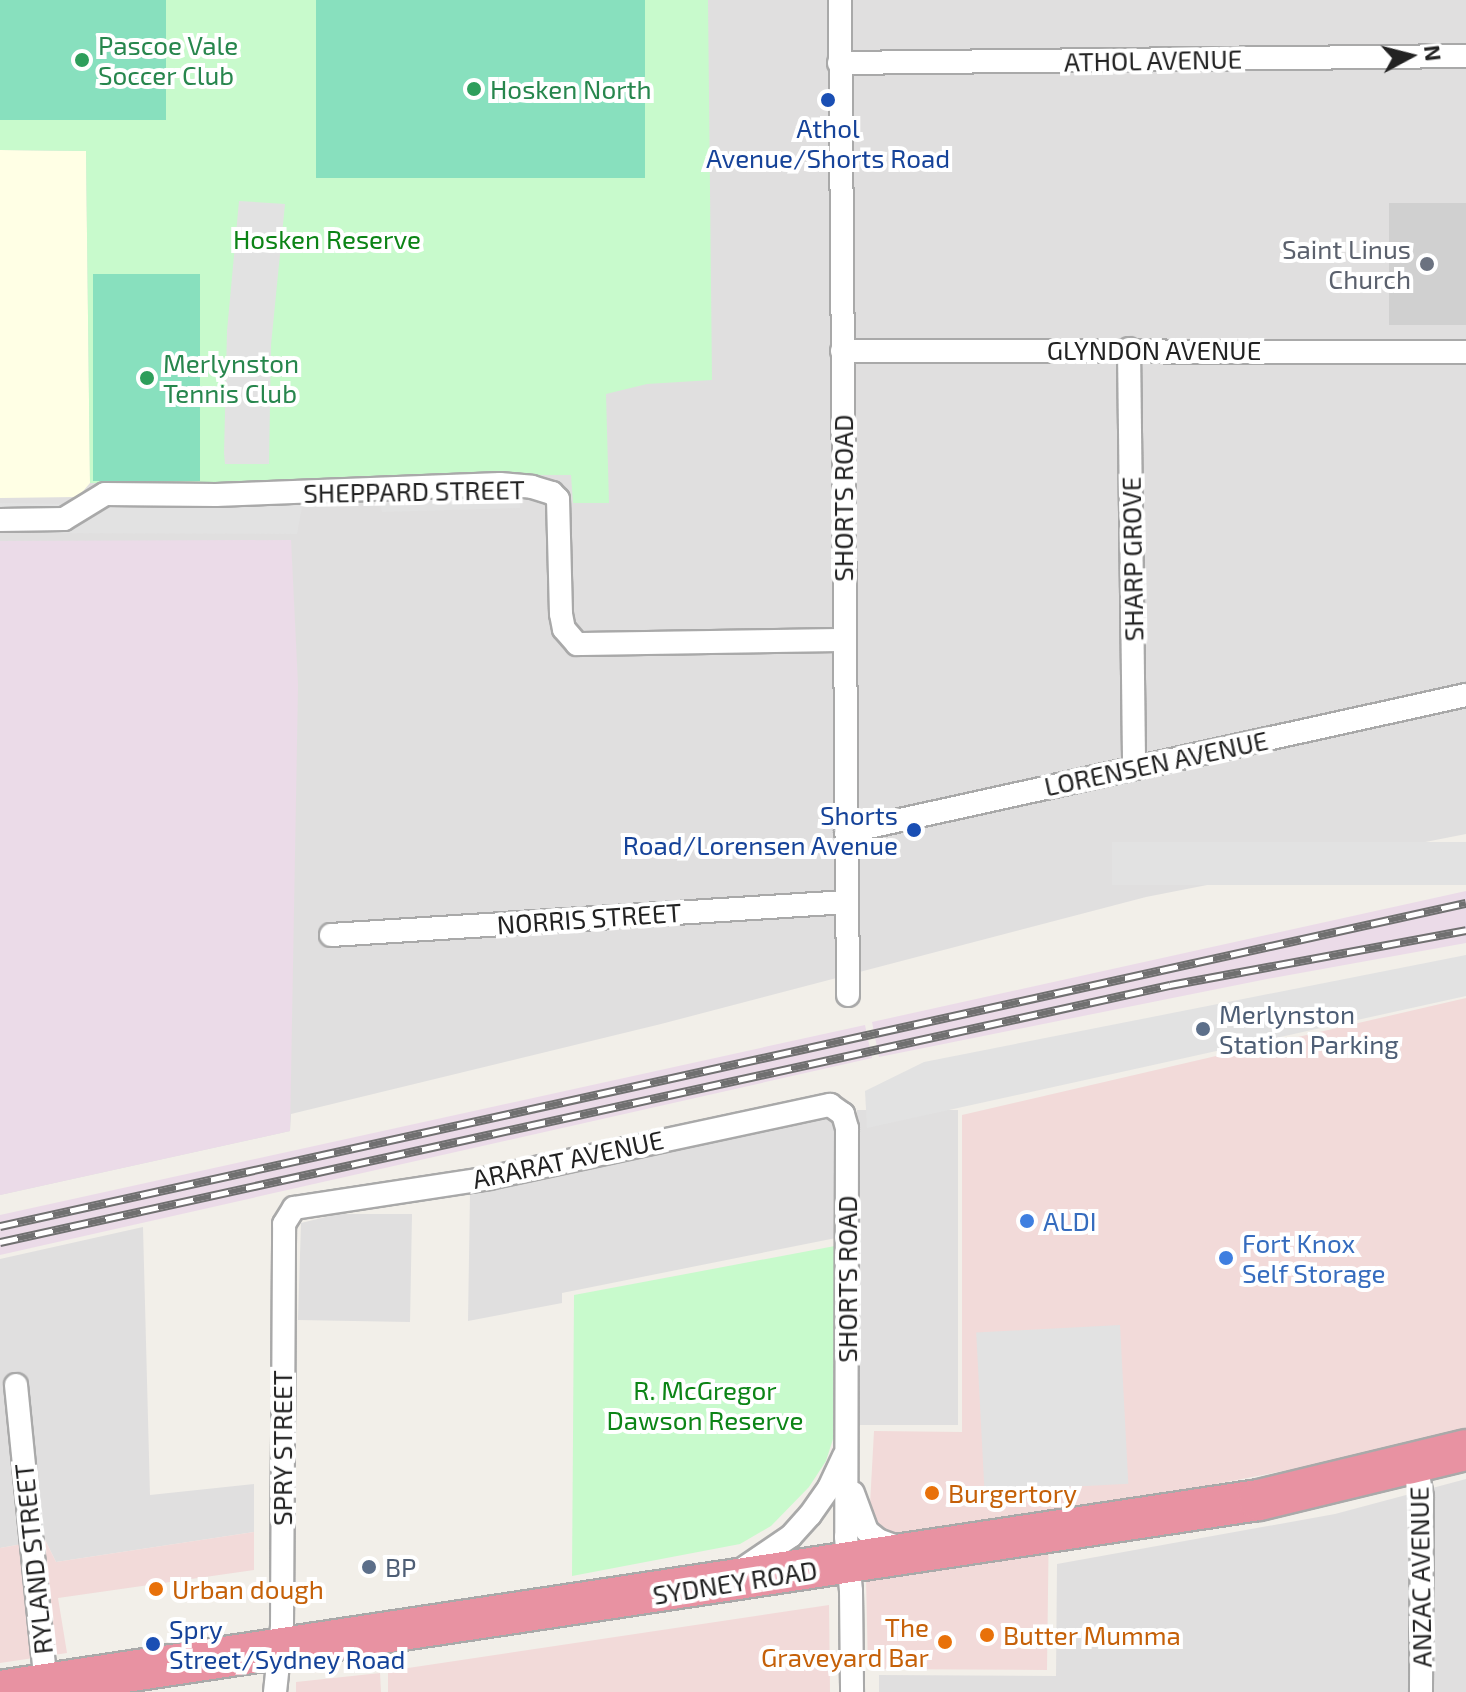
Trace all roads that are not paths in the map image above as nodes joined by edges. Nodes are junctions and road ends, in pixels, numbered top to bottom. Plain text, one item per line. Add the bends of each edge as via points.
1 (840, 0) edge
2 (1466, 56) edge
3 (839, 63) junction
4 (1129, 349) junction
5 (842, 351) junction
6 (1466, 352) edge
7 (0, 520) edge
8 (844, 640) junction
9 (1466, 695) edge
10 (1134, 768) junction
11 (846, 832) junction
12 (847, 902) junction
13 (331, 935) dead end
14 (848, 995) dead end
15 (839, 1109) joint
16 (294, 1208) joint
17 (16, 1385) dead end
18 (1466, 1450) edge
19 (847, 1460) junction
20 (1416, 1463) junction
21 (917, 1554) junction
22 (848, 1565) junction
23 (720, 1584) junction
24 (278, 1650) junction
25 (46, 1685) junction
26 (0, 1691) edge
27 (275, 1692) edge
28 (852, 1692) edge
29 (1421, 1692) edge

1 - 3 street, SHORTS ROAD
2 - 3 street, ATHOL AVENUE
3 - 5 street, SHORTS ROAD
4 - 5 street, GLYNDON AVENUE
4 - 6 street, GLYNDON AVENUE
4 - 10 street, SHARP GROVE
5 - 8 street, SHORTS ROAD
7 - 8 street, SHEPPARD STREET via 64,519 105,494 532,487 558,499 561,614 564,629 577,644
8 - 11 street, SHORTS ROAD
9 - 10 street, LORENSEN AVENUE
10 - 11 street, LORENSEN AVENUE
11 - 12 street, SHORTS ROAD
12 - 13 street, NORRIS STREET
12 - 14 street, SHORTS ROAD
15 - 16 street, ARARAT AVENUE via 824,1105 489,1178
15 - 19 street, SHORTS ROAD via 847,1128
16 - 24 street, SPRY STREET via 284,1224
17 - 25 street, RYLAND STREET
18 - 20 highway, SYDNEY ROAD
19 - 21 street, SHORTS ROAD via 867,1531
19 - 22 street, SHORTS ROAD
19 - 23 street, SHORTS ROAD via 791,1536
20 - 21 highway, SYDNEY ROAD via 1259,1500
20 - 29 street, ANZAC AVENUE via 1422,1497
21 - 22 highway, SYDNEY ROAD
22 - 23 highway, SYDNEY ROAD
22 - 28 street, SHORTS ROAD
23 - 24 highway, SYDNEY ROAD
24 - 25 highway, SYDNEY ROAD
24 - 27 street, SPRY STREET
25 - 26 highway, SYDNEY ROAD

